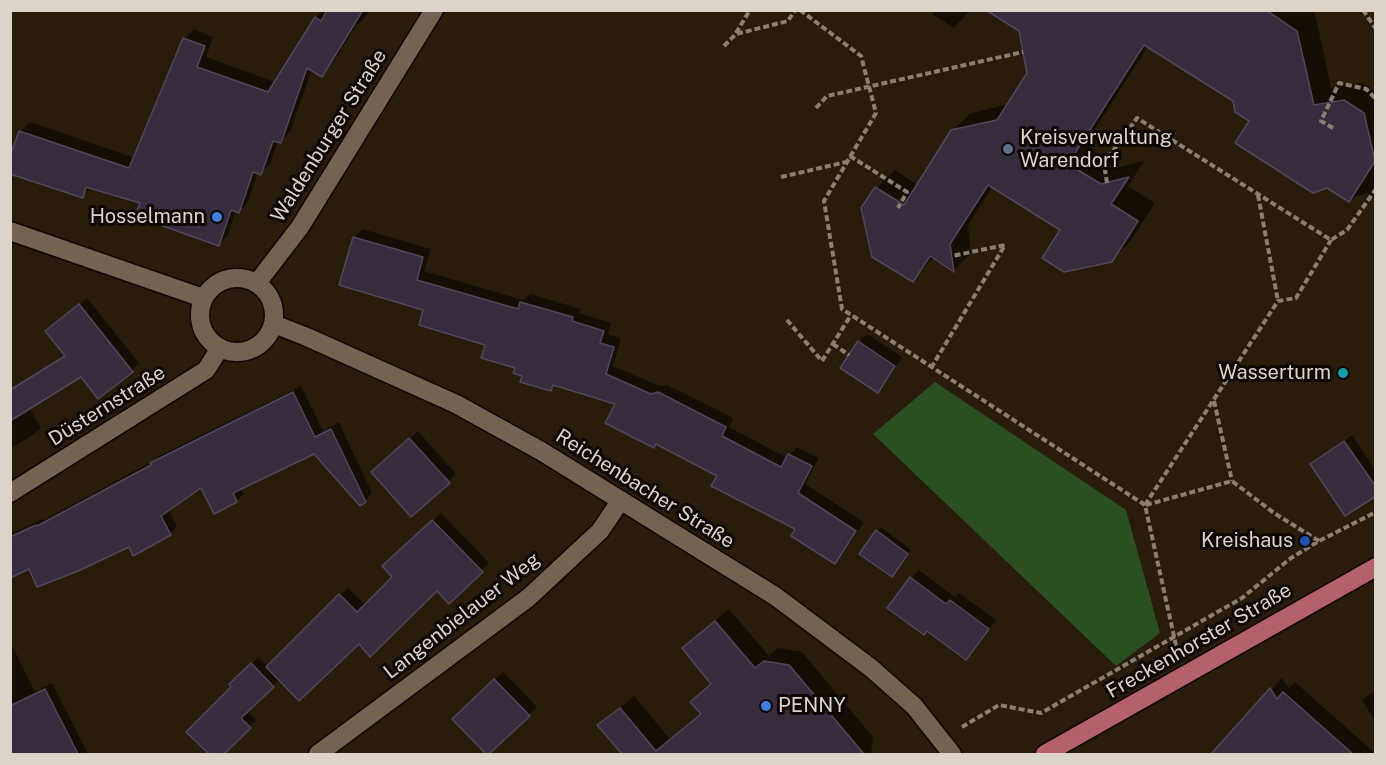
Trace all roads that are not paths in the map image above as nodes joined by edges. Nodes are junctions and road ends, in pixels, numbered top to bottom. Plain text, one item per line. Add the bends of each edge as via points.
1 (434, 10) edge
2 (10, 231) edge
3 (257, 283) junction
4 (203, 298) junction
5 (274, 324) junction
6 (220, 348) junction
7 (10, 493) edge
8 (621, 500) junction
9 (1376, 567) edge
10 (318, 754) edge
11 (952, 754) edge
12 (1045, 754) edge

1 - 3 street, Waldenburger Straße via 300,227
2 - 4 street
3 - 4 street via 227,279
3 - 5 street via 272,300
4 - 6 street via 202,327
5 - 6 street via 266,340 253,349 236,353
5 - 8 street, Reichenbacher Straße via 456,404
6 - 7 street, Düsternstraße via 206,370
8 - 10 street, Langenbielauer Weg via 600,531 528,598
8 - 11 street, Reichenbacher Straße via 775,596 840,644 914,706
9 - 12 main road, Freckenhorster Straße

